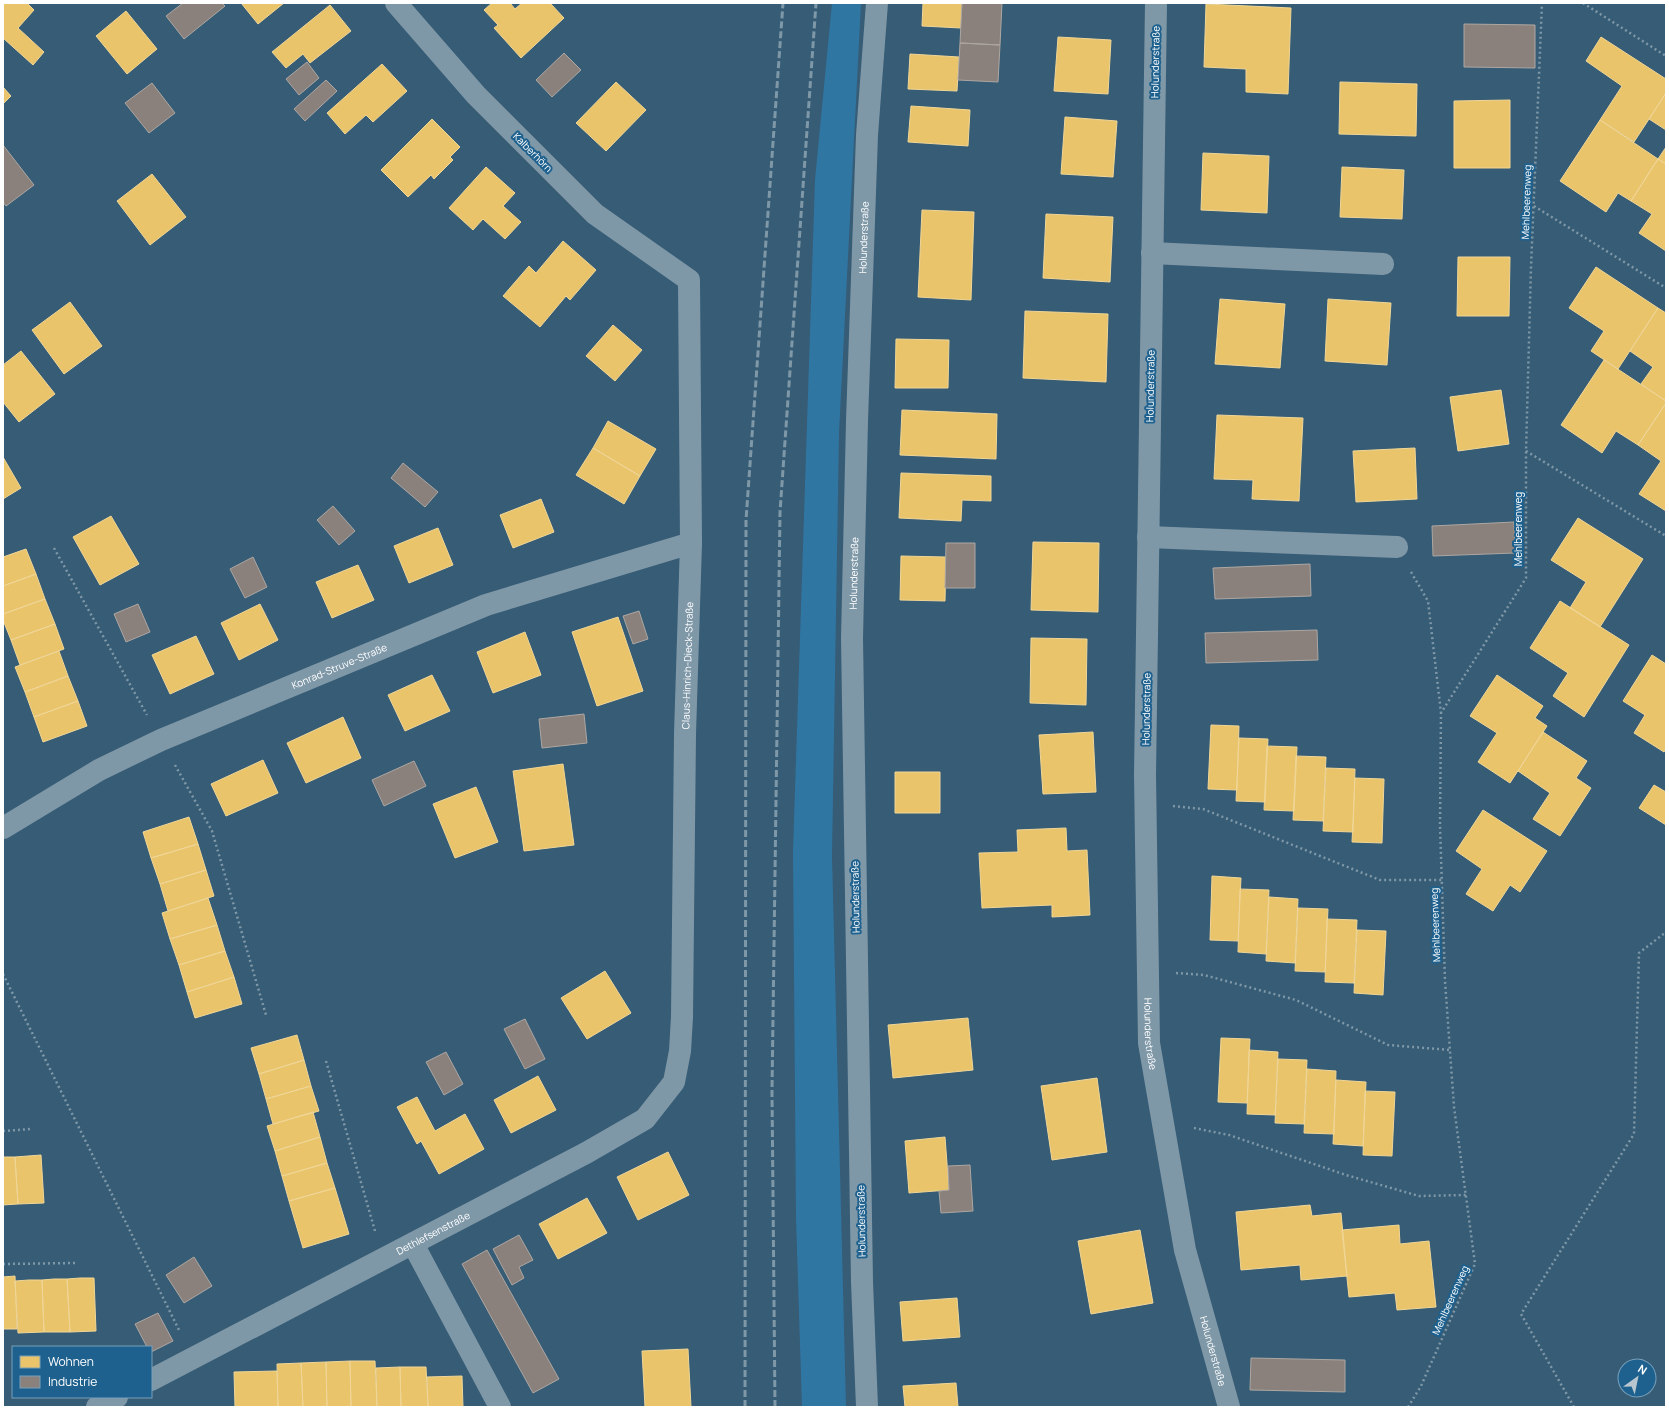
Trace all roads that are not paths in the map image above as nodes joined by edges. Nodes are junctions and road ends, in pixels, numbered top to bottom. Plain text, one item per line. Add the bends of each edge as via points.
1 (396, 3) edge
2 (877, 3) edge
3 (1156, 3) edge
4 (1152, 253) junction
5 (1384, 264) dead end
6 (689, 280) joint
7 (1148, 537) junction
8 (691, 543) junction
9 (1397, 547) road end
10 (3, 828) edge
11 (680, 1051) joint
12 (413, 1244) junction
13 (152, 1379) edge
14 (115, 1398) edge
15 (97, 1407) edge
16 (500, 1407) edge
17 (867, 1407) edge
18 (1229, 1407) edge

1 - 6 street, Kalberhörn via 476,95 595,214
2 - 17 street, Holunderstraße via 867,135 852,638 862,1274
3 - 4 street, Holunderstraße
4 - 5 street
4 - 7 street, Holunderstraße
6 - 8 street, Claus-Hinrich-Dieck-Straße
7 - 9 street
7 - 18 street, Holunderstraße via 1145,802 1149,1043 1185,1250
8 - 10 street, Konrad-Struve-Straße via 486,605 161,740 99,770
8 - 11 street, Claus-Hinrich-Dieck-Straße
11 - 12 street, Dethlefsenstraße via 674,1082 645,1119
12 - 13 street, Dethlefsenstraße
12 - 16 street
14 - 15 street

